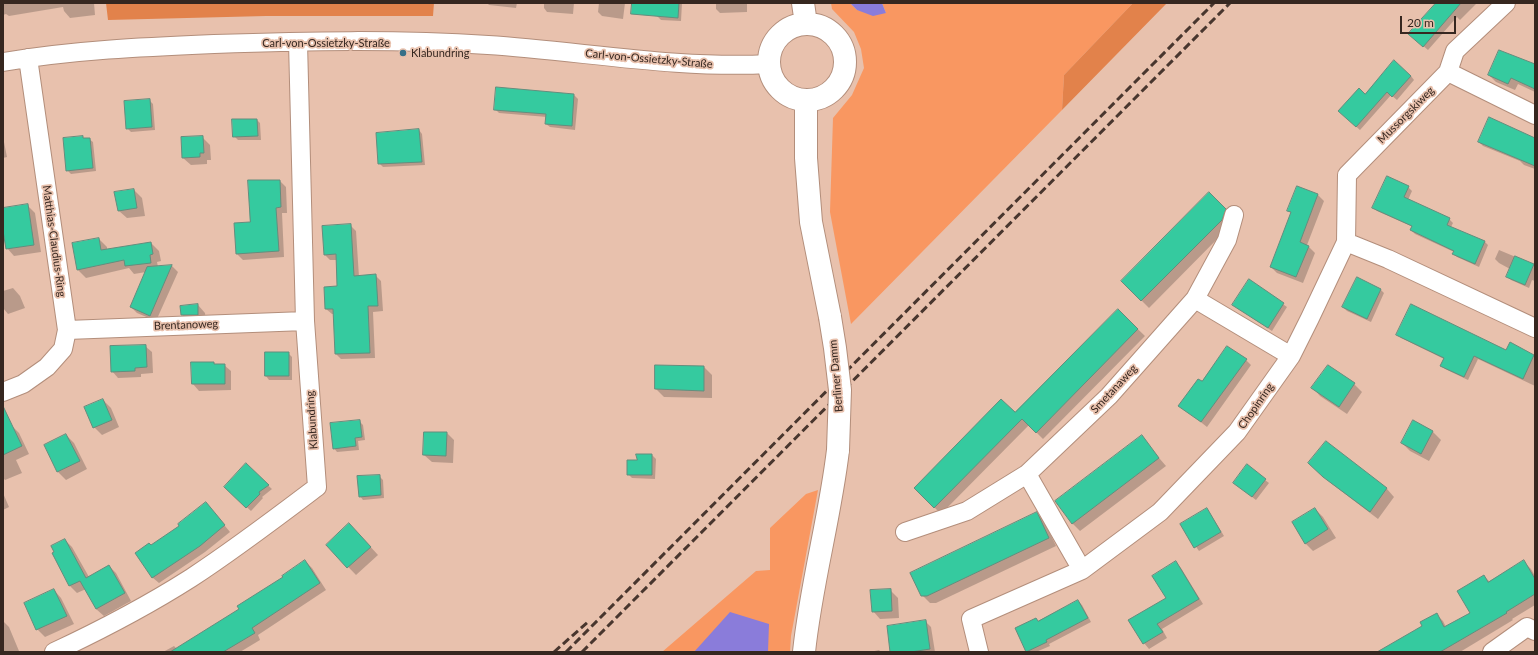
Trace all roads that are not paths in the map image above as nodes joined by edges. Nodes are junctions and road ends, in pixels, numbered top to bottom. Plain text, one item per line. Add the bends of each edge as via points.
1 (1506, 3) edge
2 (804, 13) edge
3 (298, 42) junction
4 (28, 58) junction
5 (3, 62) edge
6 (769, 64) junction
7 (1448, 72) junction
8 (806, 100) junction
9 (1535, 115) edge
10 (1234, 215) dead end
11 (1346, 242) junction
12 (1195, 299) junction
13 (305, 321) junction
14 (1535, 328) edge
15 (67, 330) junction
16 (1291, 356) junction
17 (3, 392) edge
18 (1027, 474) junction
19 (905, 532) dead end
20 (1082, 570) junction
21 (1535, 631) edge
22 (54, 652) edge
23 (804, 652) edge
24 (979, 652) edge
25 (1492, 652) edge

1 - 7 street, Mussorgskiweg via 1455,51
2 - 6 main road via 796,25 779,35 770,52
2 - 8 main road via 831,33 840,44 845,57 844,70 838,84 818,98
3 - 4 street, Carl-von-Ossietzky-Straße via 132,47
3 - 6 street, Carl-von-Ossietzky-Straße via 488,45 703,64
3 - 13 street, Klabundring
4 - 5 street, Carl-von-Ossietzky-Straße
4 - 15 street, Matthias-Claudius-Ring
6 - 8 main road via 770,74 782,91
7 - 9 street
7 - 11 street, Mussorgskiweg via 1347,175
8 - 23 main road, Berliner Damm, bridge via 806,158 811,222 830,317 840,390 838,450 813,586
10 - 12 street, Smetanaweg via 1227,240
11 - 14 street
11 - 16 street, Chopinring
12 - 16 street
12 - 18 street, Smetanaweg via 1109,396
13 - 15 street, Brentanoweg
13 - 22 street, Klabundring via 317,487 190,578 109,626
15 - 17 street, Matthias-Claudius-Ring via 63,350 48,367 23,384
16 - 20 street, Chopinring via 1237,432 1166,506
18 - 19 street, Smetanaweg via 968,511
18 - 20 street
20 - 24 street, Chopinring via 971,619
21 - 25 street via 1527,627

